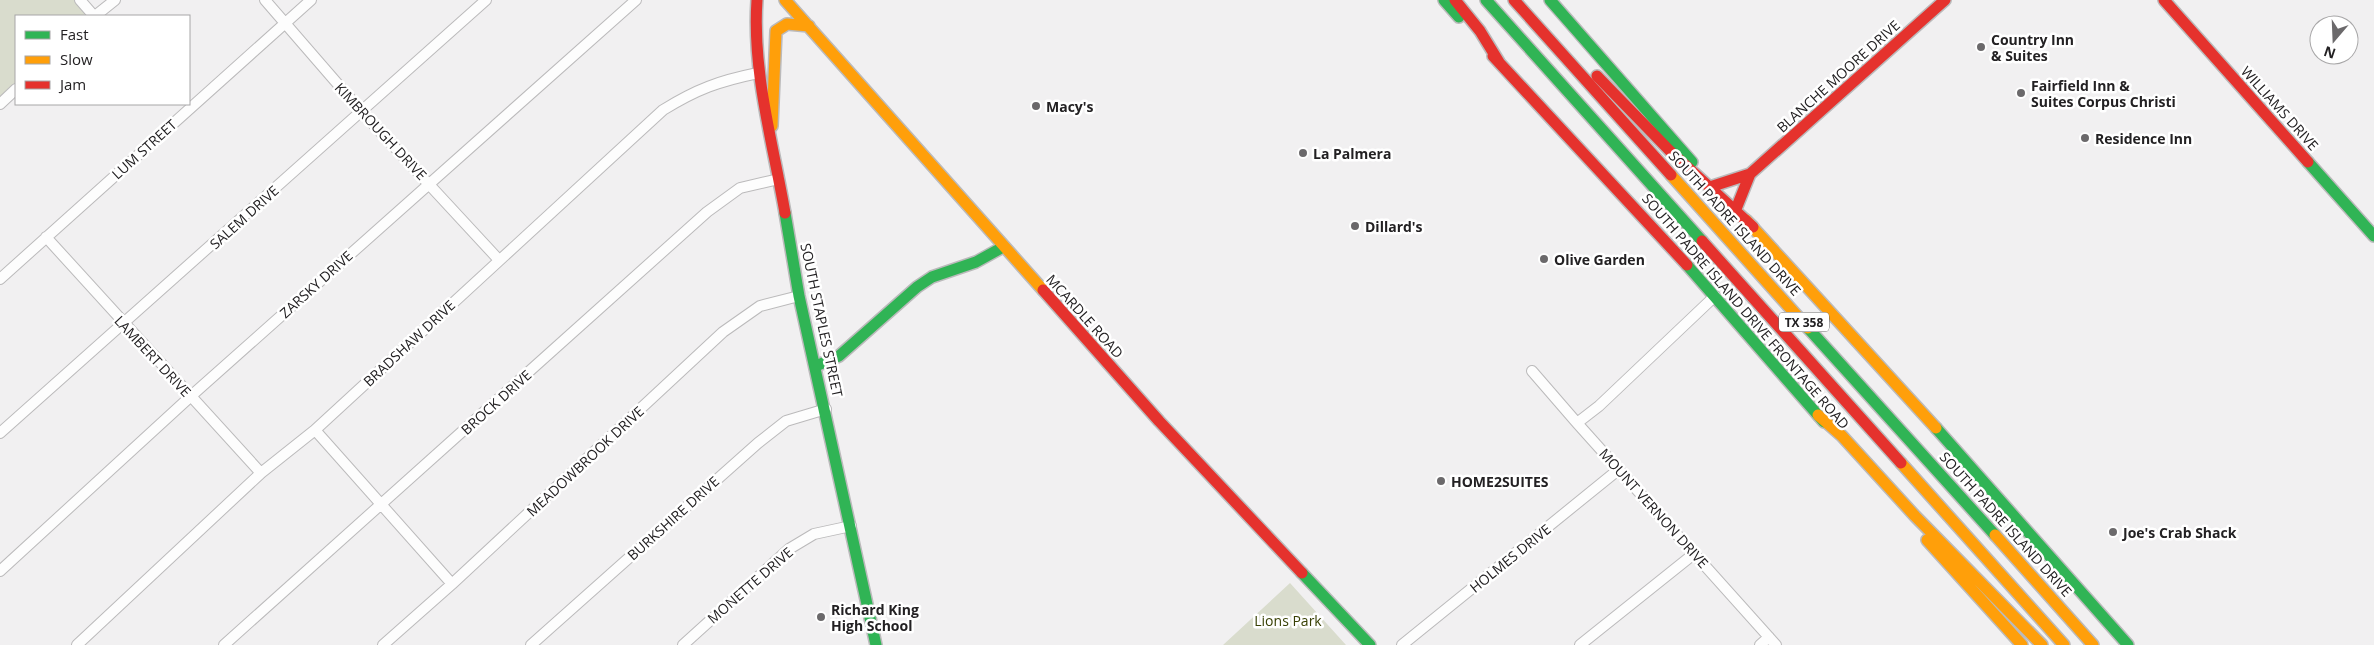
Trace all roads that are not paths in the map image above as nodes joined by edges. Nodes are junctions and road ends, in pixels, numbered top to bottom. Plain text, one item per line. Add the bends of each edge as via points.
1 (80, 0) edge
2 (115, 0) edge
3 (265, 0) edge
4 (311, 0) edge
5 (486, 0) edge
6 (636, 0) edge
7 (757, 0) edge
8 (785, 0) edge
9 (1444, 0) edge
10 (1455, 0) edge
11 (1486, 0) edge
12 (1514, 0) edge
13 (1550, 0) edge
14 (1945, 0) edge
15 (2164, 0) edge
16 (94, 15) edge
17 (96, 15) edge
18 (286, 23) junction
19 (809, 26) junction
20 (1499, 62) junction
21 (758, 73) junction
22 (15, 90) edge
23 (0, 104) edge
24 (362, 112) junction
25 (771, 139) junction
26 (1750, 174) junction
27 (779, 179) junction
28 (429, 183) junction
29 (1713, 186) junction
30 (1736, 209) junction
31 (1753, 227) junction
32 (2374, 236) edge
33 (46, 237) junction
34 (1003, 247) junction
35 (499, 260) junction
36 (0, 279) edge
37 (799, 296) junction
38 (1714, 296) junction
39 (123, 324) junction
40 (816, 366) junction
41 (1532, 371) dead end
42 (191, 396) junction
43 (826, 409) junction
44 (1818, 415) junction
45 (1576, 423) junction
46 (315, 430) junction
47 (0, 433) edge
48 (1618, 470) junction
49 (261, 473) junction
50 (381, 506) junction
51 (851, 526) junction
52 (1695, 553) junction
53 (0, 571) edge
54 (452, 584) junction
55 (1773, 641) edge
56 (77, 645) edge
57 (224, 645) edge
58 (383, 645) edge
59 (531, 645) edge
60 (683, 645) edge
61 (876, 645) edge
62 (1370, 645) edge
63 (1402, 645) edge
64 (1580, 645) edge
65 (1760, 645) edge
66 (2022, 645) edge
67 (2042, 645) edge
68 (2064, 645) edge
69 (2093, 645) edge
70 (2128, 645) edge

1 - 16 street
2 - 17 street
3 - 18 street, KIMBROUGH DRIVE
4 - 18 street, LUM STREET
5 - 24 street, SALEM DRIVE
6 - 28 street, ZARSKY DRIVE
7 - 21 main road, SOUTH STAPLES STREET
8 - 19 main road, MCARDLE ROAD
9 - 20 main road, SOUTH PADRE ISLAND DRIVE FRONTAGE ROAD
10 - 20 main road
11 - 68 main road, TX 358
12 - 31 main road via 1553,30 1670,151
12 - 69 main road, SOUTH PADRE ISLAND DRIVE / TX 358
13 - 29 main road
14 - 26 main road, BLANCHE MOORE DRIVE
15 - 32 main road, WILLIAMS DRIVE
18 - 24 street, KIMBROUGH DRIVE
18 - 33 street, LUM STREET
19 - 25 main road via 791,23 780,26 776,31
19 - 34 main road, MCARDLE ROAD
20 - 38 main road, SOUTH PADRE ISLAND DRIVE FRONTAGE ROAD
21 - 25 main road, SOUTH STAPLES STREET
21 - 35 street, BRADSHAW DRIVE via 721,81 693,92 663,110
22 - 23 street
24 - 28 street, KIMBROUGH DRIVE
24 - 39 street, SALEM DRIVE
25 - 27 main road, SOUTH STAPLES STREET
26 - 29 main road, BLANCHE MOORE DRIVE
26 - 30 main road, BLANCHE MOORE DRIVE
27 - 37 main road, SOUTH STAPLES STREET
27 - 50 street, BROCK DRIVE via 740,188 706,212
28 - 35 street, KIMBROUGH DRIVE
28 - 42 street, ZARSKY DRIVE
29 - 30 main road
30 - 31 main road
31 - 70 main road
33 - 36 street, LUM STREET
33 - 39 street, LAMBERT DRIVE
34 - 40 main road via 976,262 932,277 839,356
34 - 62 main road, MCARDLE ROAD via 1166,429
35 - 46 street, BRADSHAW DRIVE
37 - 40 main road, SOUTH STAPLES STREET
37 - 54 street, MEADOWBROOK DRIVE via 760,306 724,332
38 - 44 main road, SOUTH PADRE ISLAND DRIVE FRONTAGE ROAD
38 - 45 street via 1599,406
39 - 42 street, LAMBERT DRIVE
39 - 47 street, SALEM DRIVE
40 - 43 main road, SOUTH STAPLES STREET
41 - 45 street, MOUNT VERNON DRIVE
42 - 49 street, LAMBERT DRIVE
42 - 53 street, ZARSKY DRIVE
43 - 51 main road, SOUTH STAPLES STREET
43 - 59 street, BURKSHIRE DRIVE via 786,421 758,443
44 - 66 main road, SOUTH PADRE ISLAND DRIVE FRONTAGE ROAD
44 - 67 main road via 1842,436 1915,516
45 - 48 street, MOUNT VERNON DRIVE
46 - 49 street, BRADSHAW DRIVE
46 - 50 street
48 - 52 street, MOUNT VERNON DRIVE
48 - 63 street, HOLMES DRIVE
49 - 56 street, BRADSHAW DRIVE
50 - 54 street
50 - 57 street, BROCK DRIVE
51 - 60 street, MONETTE DRIVE via 814,534 789,549
51 - 61 main road, SOUTH STAPLES STREET
52 - 55 street, MOUNT VERNON DRIVE
52 - 64 street
54 - 58 street, MEADOWBROOK DRIVE
55 - 65 street

